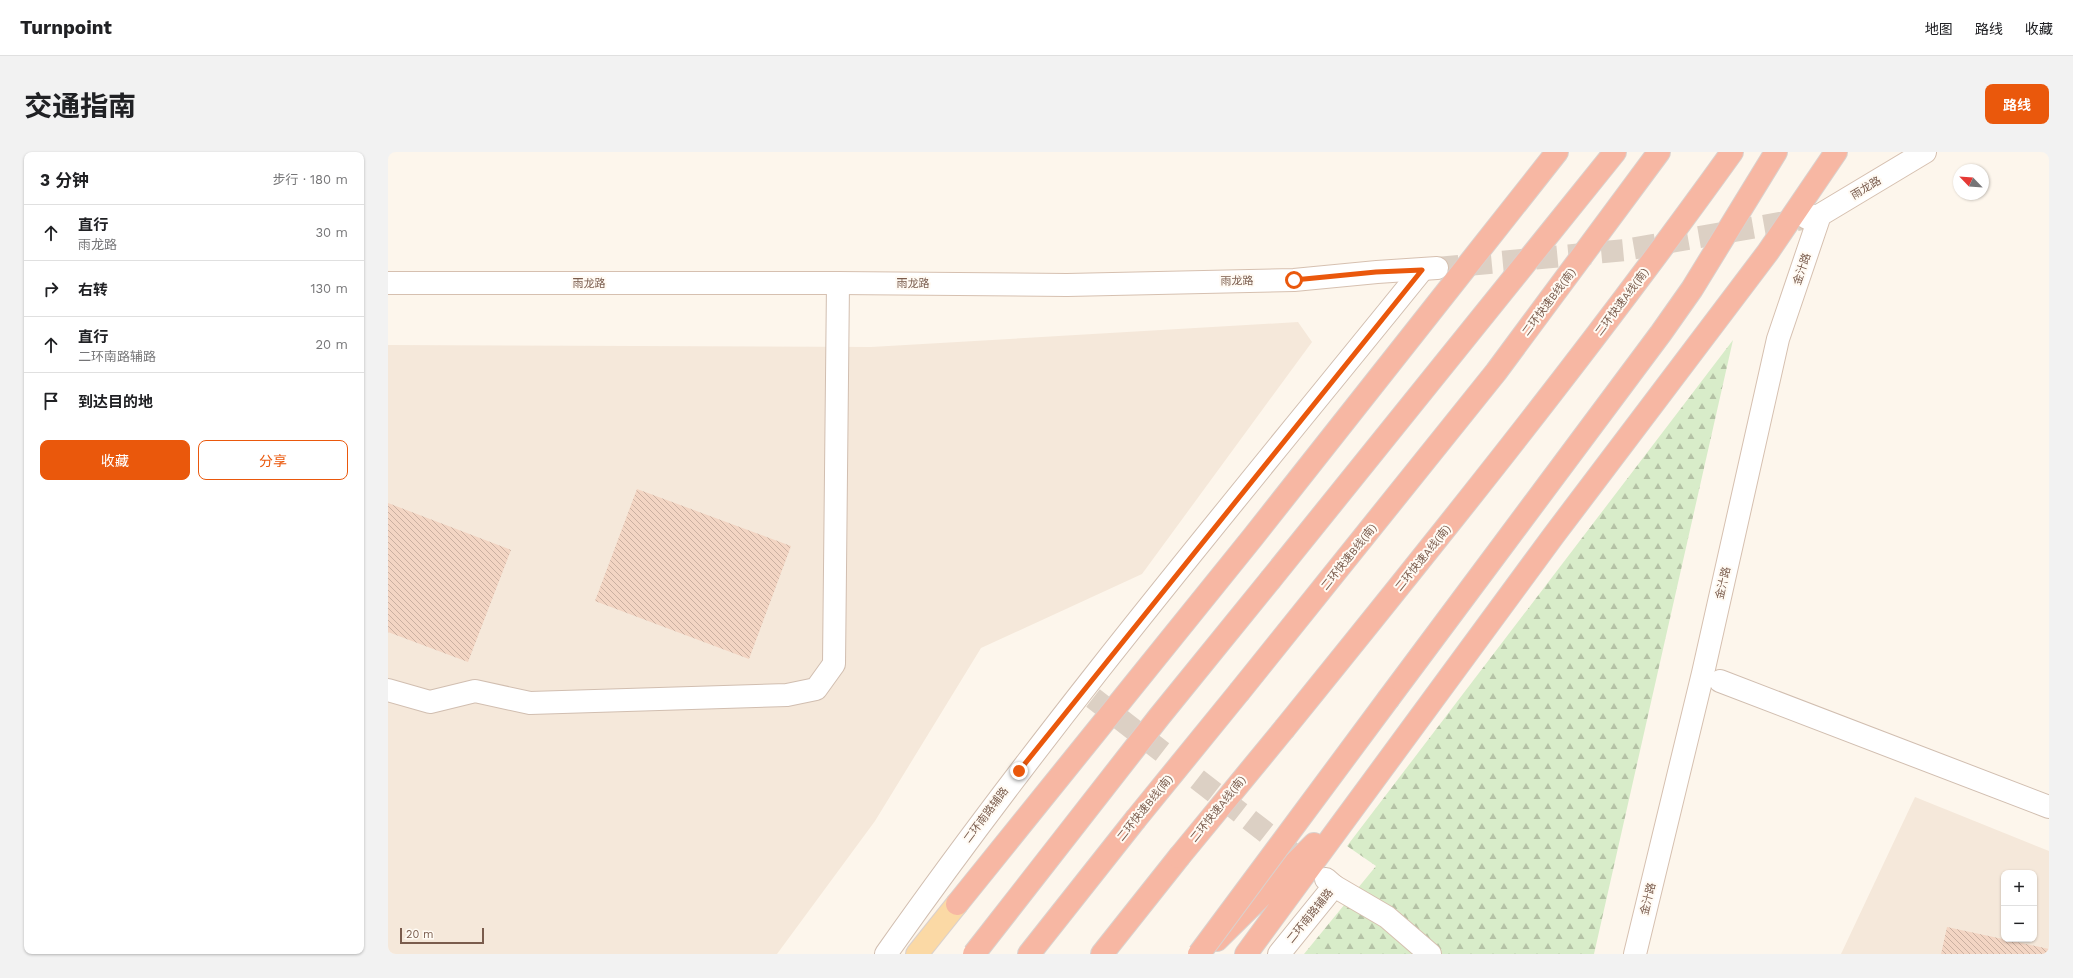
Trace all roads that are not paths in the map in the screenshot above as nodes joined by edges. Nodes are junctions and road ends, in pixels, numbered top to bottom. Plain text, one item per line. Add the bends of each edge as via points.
1 (1557, 152) edge
2 (1615, 152) edge
3 (1659, 152) edge
4 (1732, 152) edge
5 (1776, 152) edge
6 (1836, 152) edge
7 (1925, 152) edge
8 (1813, 217) joint
9 (1430, 269) joint
10 (388, 283) edge
11 (838, 283) junction
12 (1720, 681) dead end
13 (388, 690) edge
14 (1419, 721) junction
15 (2049, 807) edge
16 (957, 904) joint
17 (886, 954) edge
18 (918, 954) edge
19 (974, 954) edge
20 (1029, 954) edge
21 (1102, 954) edge
22 (1200, 954) edge
23 (1246, 954) edge
24 (1279, 954) edge
25 (1430, 954) edge
26 (1635, 954) edge

1 - 16 highway via 1262,525
2 - 19 highway, bridge via 1159,717
3 - 20 highway, 二环快速B线(南), bridge via 1496,372
4 - 21 highway, 二环快速A线(南), bridge via 1534,418
5 - 22 highway, bridge via 1692,289 1661,333
6 - 14 highway via 1756,268 1554,535
7 - 8 street, 雨龙路
8 - 26 street, 金汁路 via 1778,339 1703,673
9 - 11 street, 雨龙路 via 1294,280 1067,284
9 - 17 street, 二环南路辅路 via 968,840
10 - 11 street, 雨龙路
11 - 13 street via 834,664 816,689 787,695 530,703 475,691 430,702
12 - 15 street
14 - 22 highway via 1336,821 1289,870
14 - 23 highway
16 - 18 main road
24 - 25 street, 二环南路辅路 via 1330,883 1387,917

